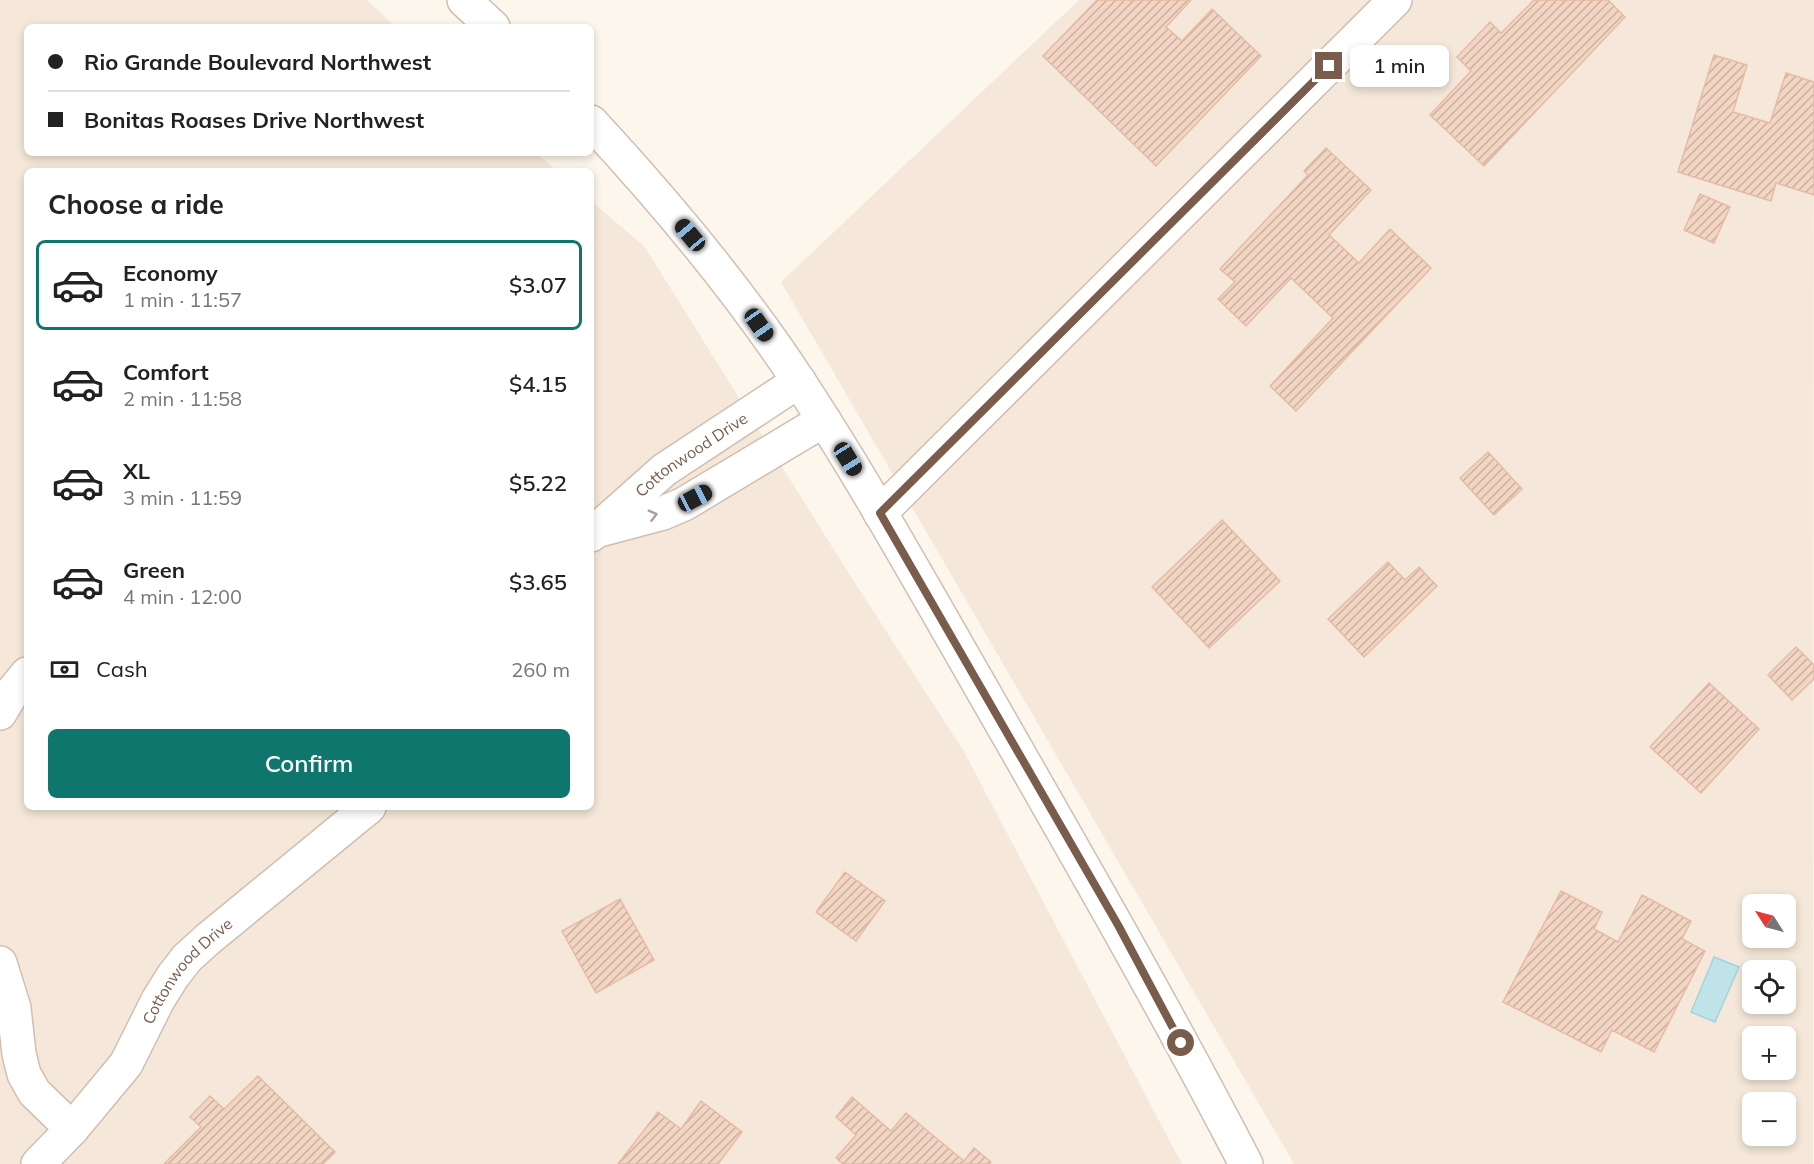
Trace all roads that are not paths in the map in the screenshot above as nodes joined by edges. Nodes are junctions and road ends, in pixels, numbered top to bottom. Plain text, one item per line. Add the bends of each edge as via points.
1 (464, 0) edge
2 (1395, 0) edge
3 (490, 24) edge
4 (594, 125) edge
5 (799, 381) junction
6 (824, 420) junction
7 (880, 513) junction
8 (594, 533) edge
9 (24, 678) edge
10 (0, 714) edge
11 (365, 810) edge
12 (0, 963) edge
13 (72, 1130) junction
14 (38, 1164) edge
15 (1246, 1164) edge

1 - 3 street
2 - 7 street
4 - 5 street via 704,252
5 - 6 street
5 - 8 street, Cottonwood Drive via 664,470
6 - 7 street
8 -> 6 street via 684,504
7 - 15 street via 1118,925
9 - 10 street
11 - 13 street, Cottonwood Drive via 188,958 158,1000 126,1064
12 - 13 street via 14,1008 24,1074 34,1092
13 - 14 street, Cottonwood Drive

